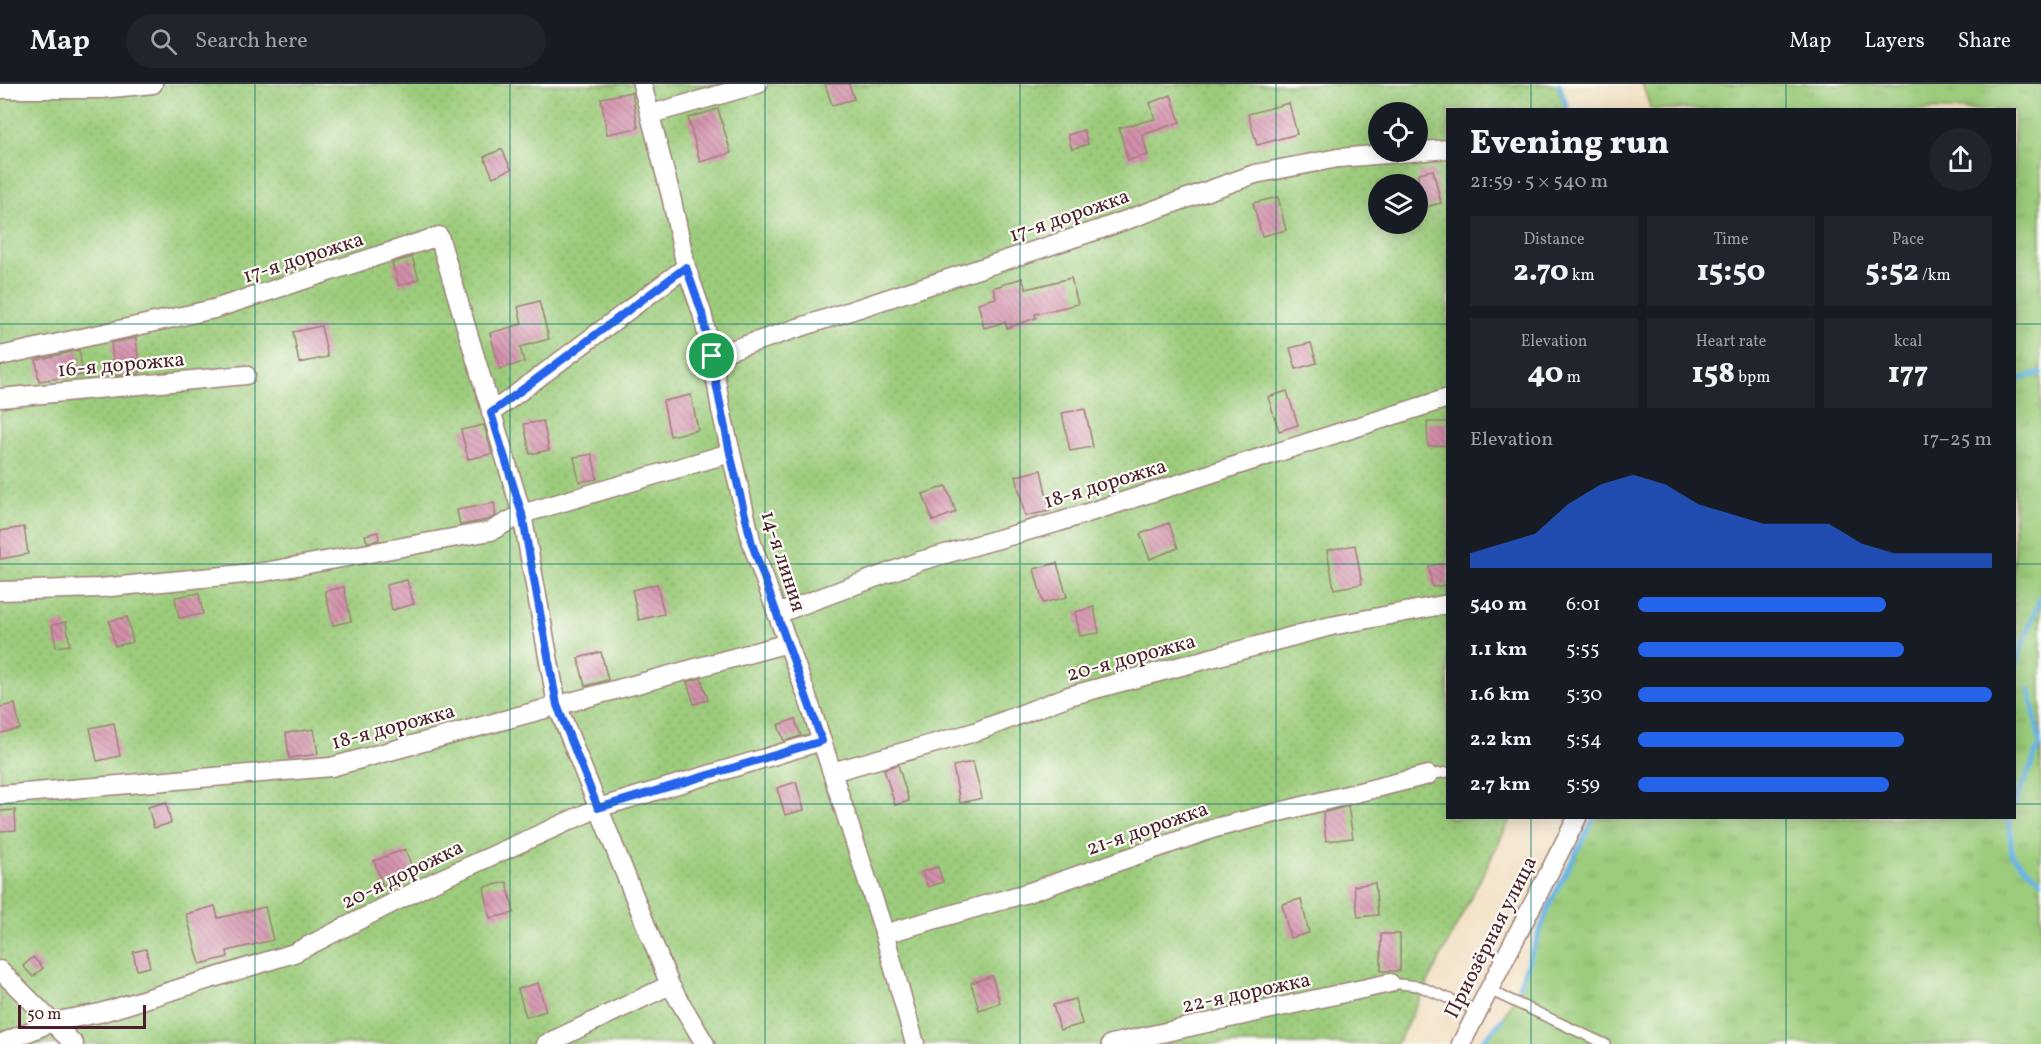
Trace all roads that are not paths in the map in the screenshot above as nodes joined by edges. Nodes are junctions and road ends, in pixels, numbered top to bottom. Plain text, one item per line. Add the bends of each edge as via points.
1 (153, 84) edge
2 (642, 84) edge
3 (758, 84) edge
4 (0, 89) edge
5 (651, 114) junction
6 (1446, 149) edge
7 (686, 267) junction
8 (0, 356) edge
9 (712, 356) junction
10 (246, 375) dead end
11 (0, 398) edge
12 (1446, 399) edge
13 (491, 413) junction
14 (730, 453) junction
15 (522, 514) junction
16 (0, 591) edge
17 (1446, 604) edge
18 (777, 614) junction
19 (788, 643) junction
20 (557, 705) junction
21 (822, 741) junction
22 (832, 772) junction
23 (1446, 772) edge
24 (1428, 775) joint
25 (0, 795) edge
26 (598, 808) junction
27 (1575, 819) edge
28 (884, 934) junction
29 (0, 970) edge
30 (1390, 982) joint
31 (670, 985) junction
32 (1489, 990) junction
33 (1478, 1011) junction
34 (52, 1022) junction
35 (0, 1044) edge
36 (74, 1044) edge
37 (546, 1044) edge
38 (705, 1044) edge
39 (915, 1044) edge
40 (1111, 1044) edge
41 (1461, 1044) edge
42 (1605, 1044) edge

1 - 4 street via 101,89
2 - 5 street, 14-я линия
3 - 5 street
5 - 7 street, 14-я линия
6 - 9 street, 17-я дорожка via 1338,158 1256,174
7 - 9 street, 14-я линия
7 - 13 street
8 - 13 street, 17-я дорожка via 214,309 439,236
9 - 14 street, 14-я линия
10 - 11 street, 16-я дорожка
12 - 18 street, 18-я дорожка via 1059,522 920,561
13 - 15 street, 17-я дорожка
14 - 15 street
14 - 18 street, 14-я линия via 752,544
15 - 16 street via 491,531 264,572 100,588
15 - 20 street, 17-я дорожка
17 - 22 street, 20-я дорожка via 1330,626 1080,693 975,732
18 - 19 street, 14-я линия
19 - 20 street, 18-я дорожка
19 - 21 street, 14-я линия
20 - 25 street, 18-я дорожка via 331,767
20 - 26 street, 17-я дорожка
21 - 22 street, 14-я линия
21 - 26 street, 20-я дорожка
22 - 28 street, 14-я линия
23 - 24 lane
24 - 28 street, 21-я дорожка via 1215,828 1027,892
26 - 31 street, 17-я дорожка
26 - 34 street, 20-я дорожка via 435,881 294,952 100,1013
27 - 32 street, Приозёрная улица
28 - 39 street, 14-я линия
29 - 34 street
30 - 33 lane via 1419,986
30 - 40 street, 22-я дорожка
31 - 37 street
31 - 38 street, 17-я дорожка
32 - 33 street, Приозёрная улица
32 - 42 lane
33 - 41 street, Приозёрная улица
34 - 35 street, 20-я дорожка
34 - 36 street

